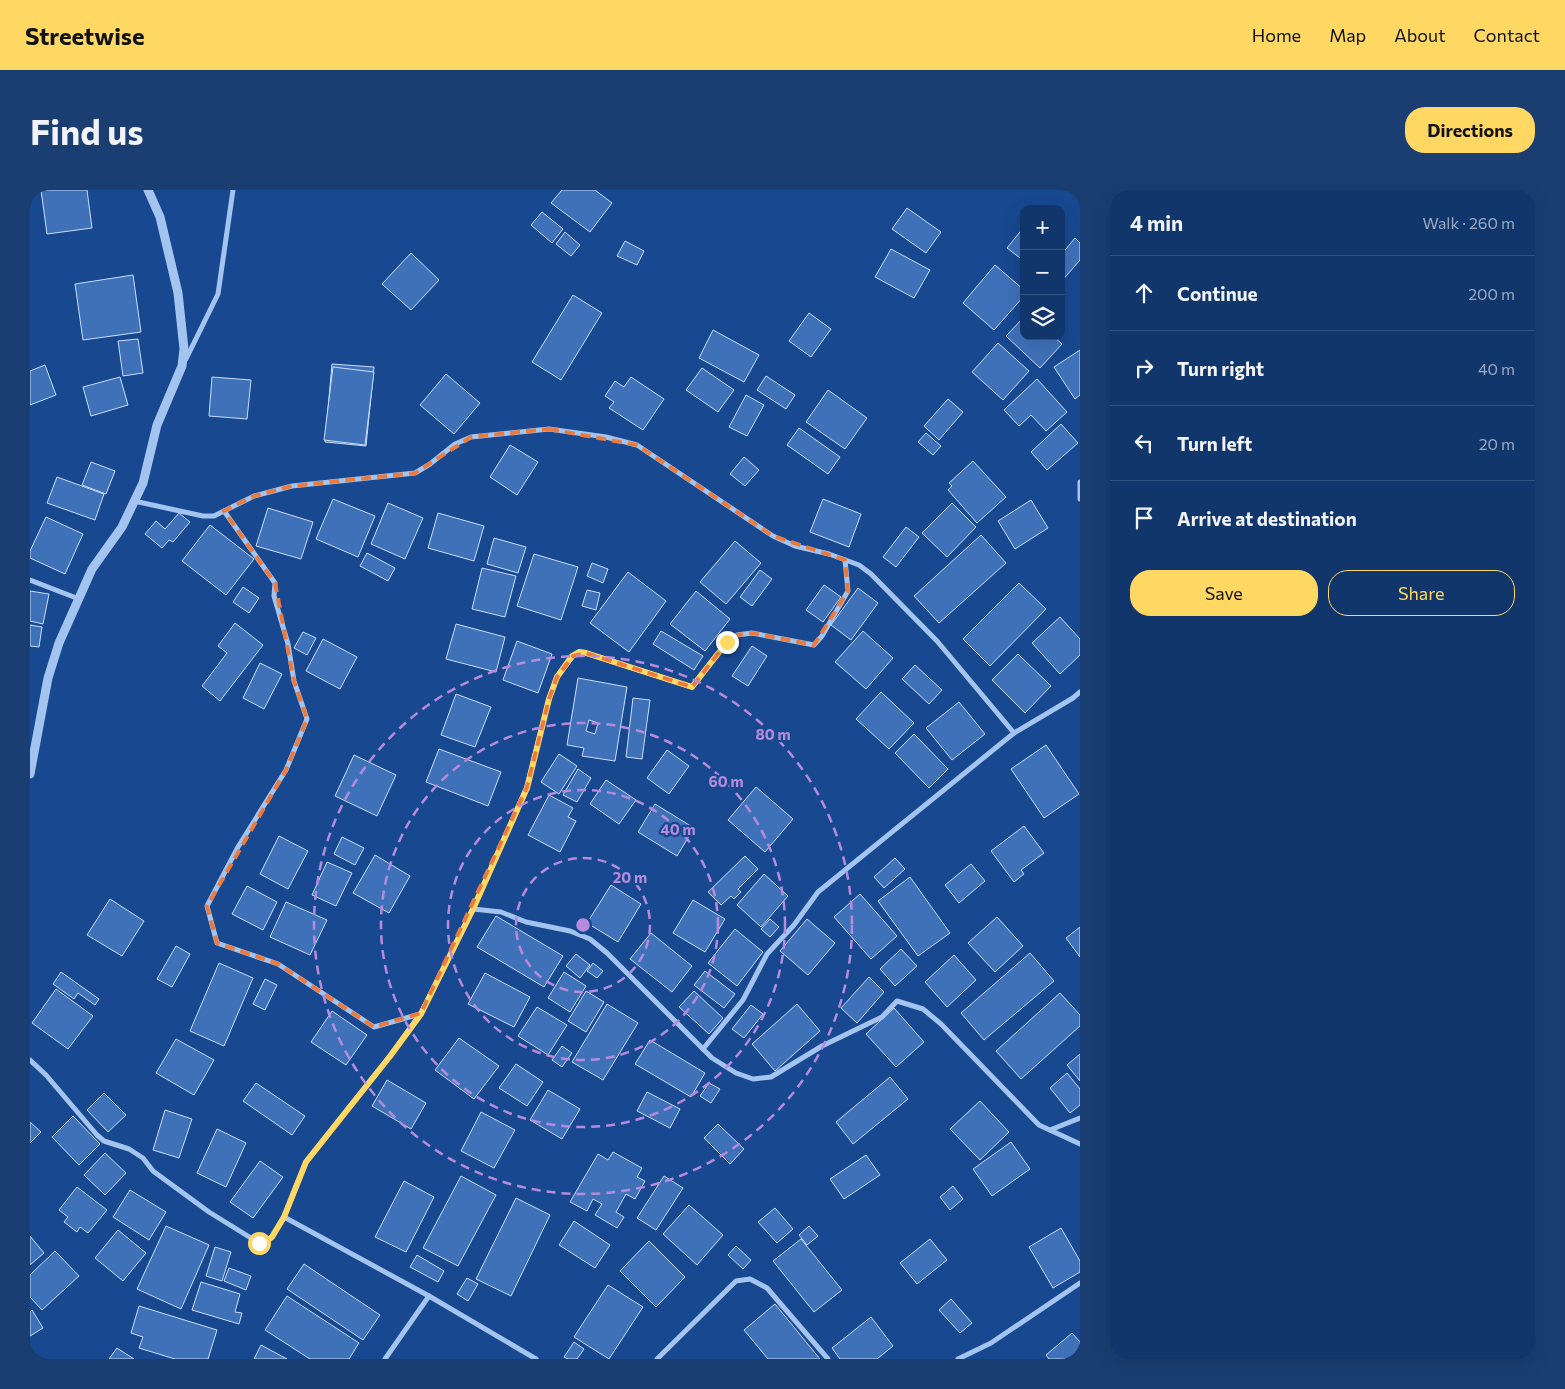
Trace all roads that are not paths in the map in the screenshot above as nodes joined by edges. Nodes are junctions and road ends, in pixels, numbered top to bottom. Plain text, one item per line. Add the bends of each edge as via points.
1 (148, 190) edge
2 (233, 190) edge
3 (182, 366) junction
4 (1080, 482) edge
5 (1080, 499) edge
6 (134, 501) junction
7 (224, 511) junction
8 (845, 560) junction
9 (30, 580) edge
10 (79, 598) junction
11 (1080, 692) edge
12 (1014, 733) junction
13 (30, 774) edge
14 (473, 909) junction
15 (421, 1014) junction
16 (703, 1049) junction
17 (30, 1060) edge
18 (1080, 1118) edge
19 (1050, 1130) junction
20 (1080, 1144) edge
21 (284, 1217) junction
22 (1080, 1283) edge
23 (429, 1296) junction
24 (384, 1359) edge
25 (536, 1359) edge
26 (656, 1359) edge
27 (828, 1359) edge
28 (958, 1359) edge

1 - 3 street via 160,217 178,293 184,349
2 - 3 street via 218,294
3 - 6 street via 157,425 144,483
4 - 5 street
6 - 7 street via 203,516 214,516
6 - 10 street via 122,528 92,569
7 - 8 street via 254,496 292,486 414,473 455,444 470,438 549,429 606,436 637,445 773,536 795,546
7 - 15 street via 275,583 274,596 288,644 294,681 307,719 286,770 238,847 207,906 217,943 278,964 374,1027
8 - 12 street via 871,574 937,641
8 - 14 street via 848,591 814,645 752,634 737,635 727,642 692,687 586,653 572,656 557,677 527,788
9 - 10 street
10 - 13 street via 48,678
11 - 12 street
12 - 16 street via 818,892 767,954 743,1000
14 - 15 street
14 - 16 street via 501,912 526,922 570,930 590,938
15 - 21 street via 306,1162
16 - 19 street via 736,1073 753,1079 771,1077 822,1046 882,1017 897,1001 923,1009 941,1024 1026,1114 1039,1126
17 - 21 street via 104,1141 130,1149 153,1171 209,1212 259,1243 272,1237
18 - 19 street
19 - 20 street
21 - 23 street
22 - 28 street via 991,1343
23 - 24 street
23 - 25 street
26 - 27 street via 736,1280 750,1279 767,1288

